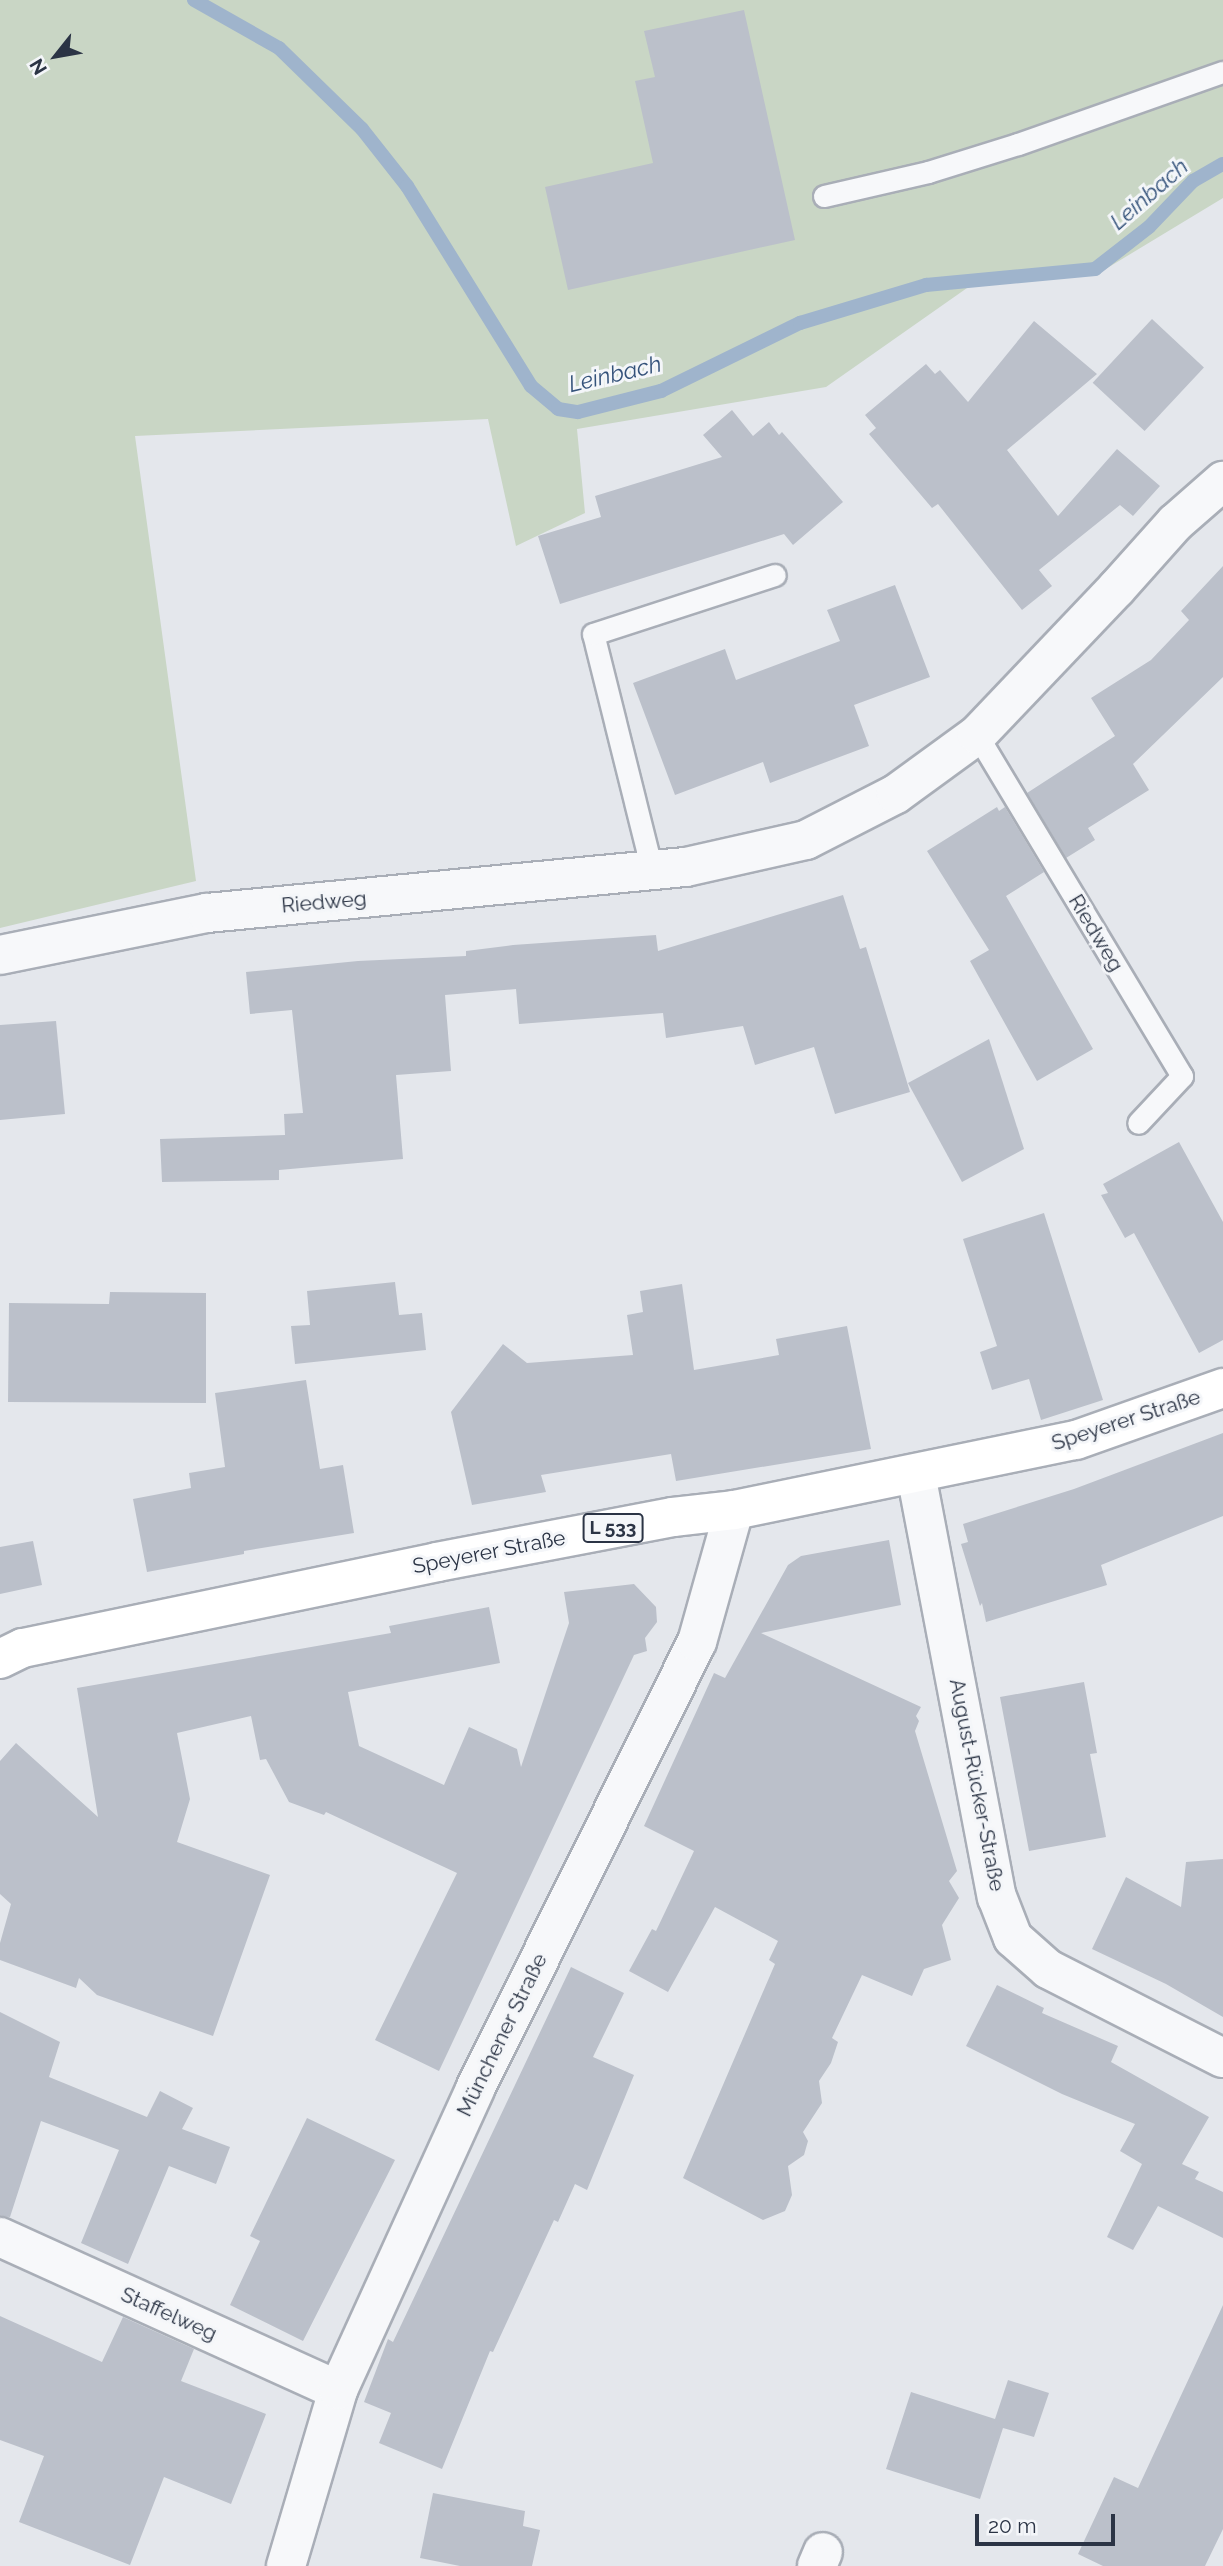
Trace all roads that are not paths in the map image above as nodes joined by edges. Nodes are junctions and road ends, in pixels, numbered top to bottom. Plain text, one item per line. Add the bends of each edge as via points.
1 (1223, 72) edge
2 (824, 196) dead end
3 (1223, 481) edge
4 (775, 575) dead end
5 (977, 735) junction
6 (652, 870) junction
7 (0, 955) edge
8 (1139, 1123) dead end
9 (1223, 1388) edge
10 (916, 1474) junction
11 (734, 1510) junction
12 (0, 1659) edge
13 (1223, 2058) edge
14 (0, 2237) edge
15 (338, 2390) junction
16 (286, 2566) edge

1 - 2 lane via 928,172
3 - 5 street, Riedweg via 1175,523
4 - 6 lane via 593,634
5 - 6 street, Riedweg via 895,794 806,840
5 - 8 lane, Riedweg via 1182,1076
6 - 7 street, Riedweg via 207,914
9 - 10 main road, Speyerer Straße / L 533 via 1076,1440
10 - 11 main road, Speyerer Straße / L 533
10 - 13 street, August-Rücker-Straße via 997,1897 1013,1938 1048,1969
11 - 12 main road, Speyerer Straße / L 533 via 673,1517 437,1562 23,1648
11 - 15 street, Münchener Straße via 697,1642 475,2089
14 - 15 street, Staffelweg
15 - 16 street, Münchener Straße

